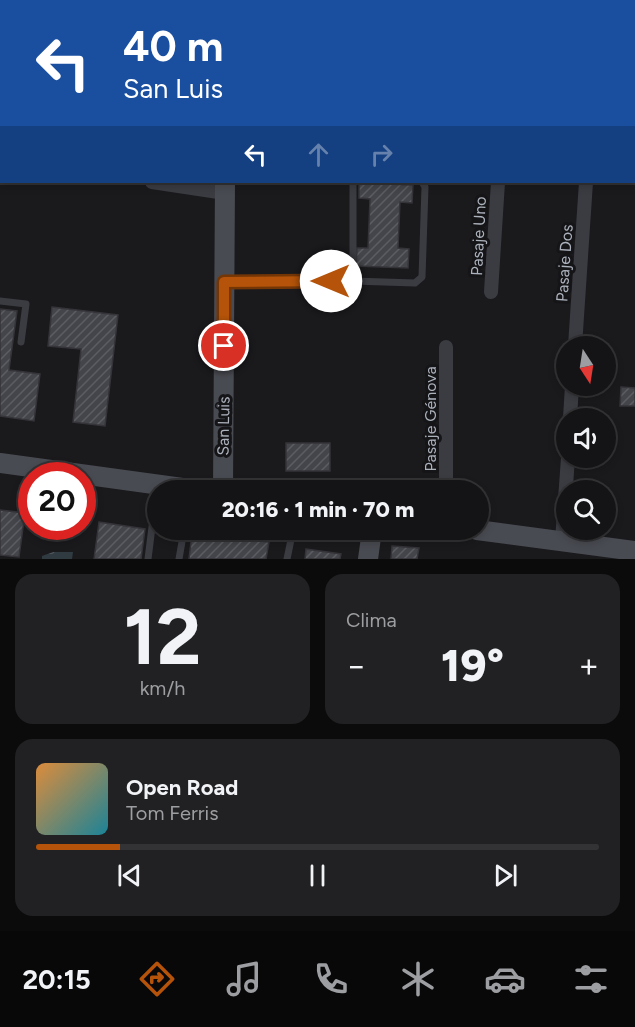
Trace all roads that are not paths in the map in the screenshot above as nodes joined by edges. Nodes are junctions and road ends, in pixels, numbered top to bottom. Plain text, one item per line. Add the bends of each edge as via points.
1 (167, 183) edge
2 (353, 183) edge
3 (423, 183) edge
4 (498, 183) edge
5 (586, 183) edge
6 (225, 187) edge
7 (353, 281) junction
8 (224, 282) junction
9 (491, 292) dead end
10 (0, 301) edge
11 (576, 336) edge
12 (21, 342) dead end
13 (446, 347) dead end
14 (0, 463) edge
15 (567, 468) edge
16 (223, 480) edge
17 (446, 480) edge
18 (147, 483) edge
19 (489, 532) edge
20 (151, 540) edge
21 (182, 540) edge
22 (291, 540) edge
23 (371, 540) edge
24 (562, 541) junction
25 (635, 551) edge
26 (148, 559) edge
27 (179, 559) edge
28 (287, 559) edge
29 (368, 559) edge

1 - 6 street
2 - 7 lane
3 - 7 lane via 422,277 415,283
4 - 9 street, Pasaje Uno
5 - 11 street, Pasaje Dos
6 - 8 main road, San Luis
7 - 8 lane
8 - 16 main road, San Luis
10 - 12 lane via 26,304
13 - 17 street, Pasaje Génova
14 - 18 main road
15 - 24 street
19 - 24 main road
20 - 26 lane
21 - 27 lane
22 - 28 lane
23 - 29 main road
24 - 25 main road

